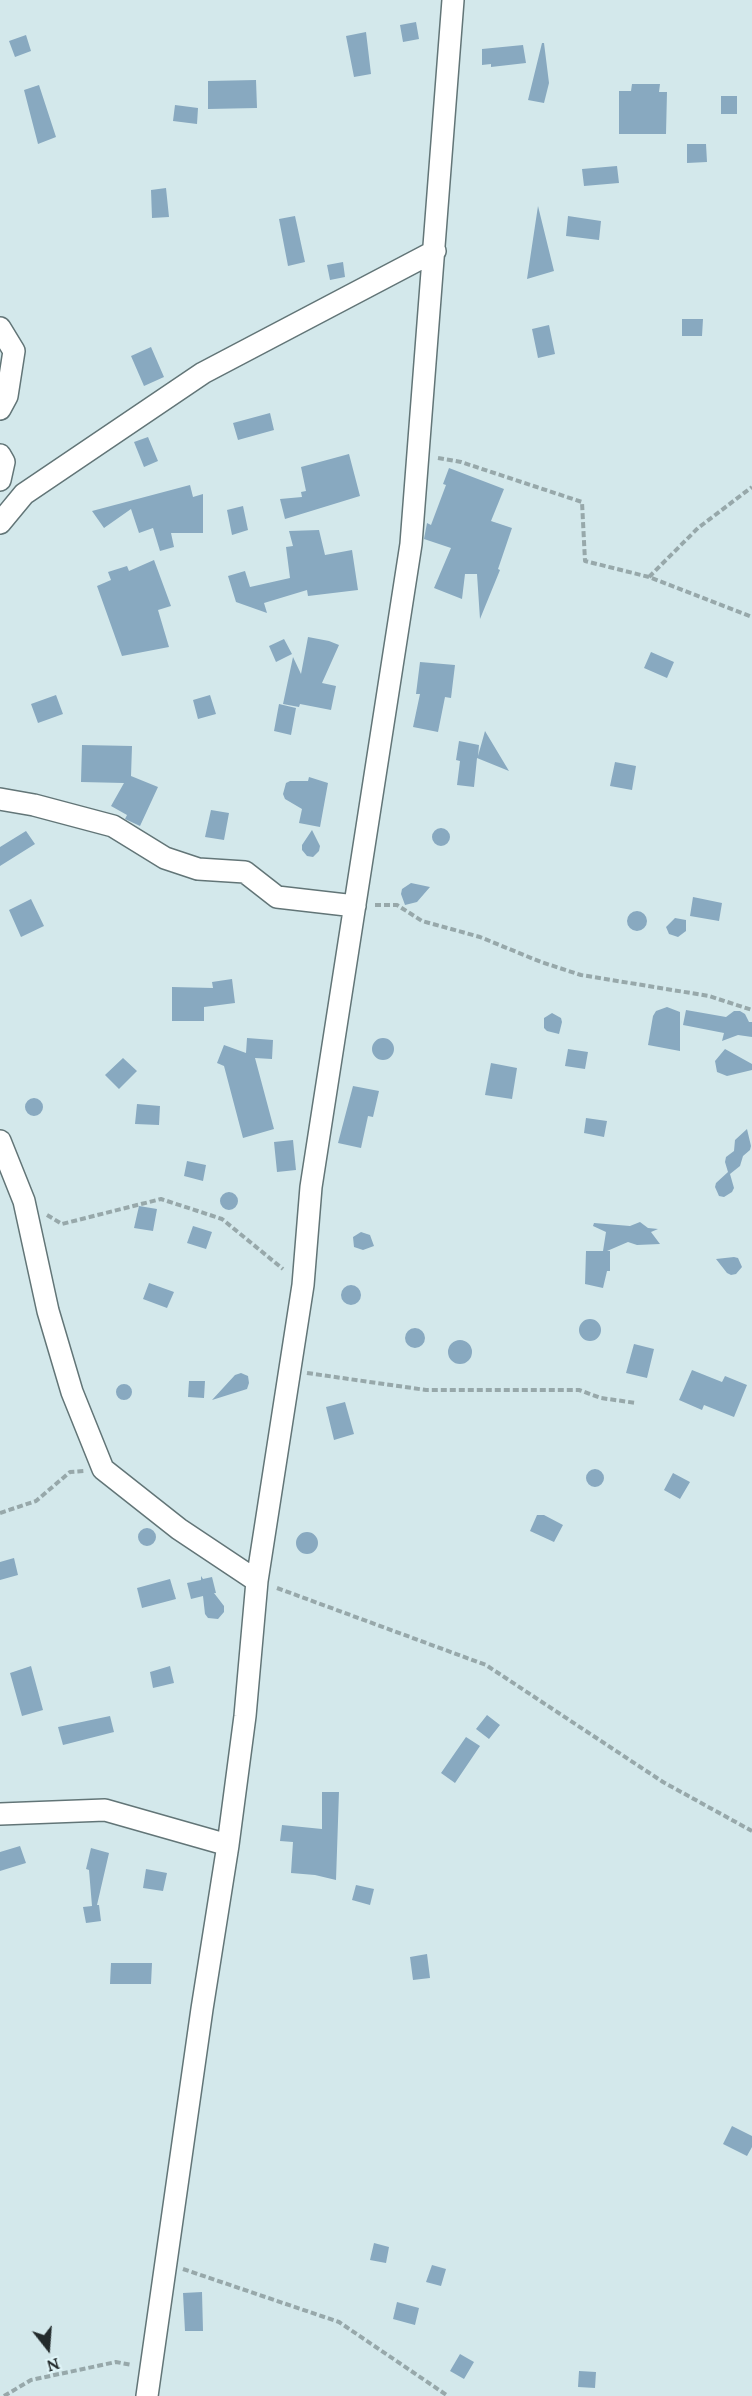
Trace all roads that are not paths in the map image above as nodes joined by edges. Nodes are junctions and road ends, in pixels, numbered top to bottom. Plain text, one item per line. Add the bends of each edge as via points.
1 (453, 0) edge
2 (435, 252) junction
3 (0, 328) edge
4 (0, 409) edge
5 (0, 455) edge
6 (0, 480) edge
7 (0, 523) edge
8 (0, 799) edge
9 (355, 906) junction
10 (0, 1142) edge
11 (257, 1581) junction
12 (0, 1814) edge
13 (228, 1845) junction
14 (147, 2396) edge

1 - 2 street
2 - 7 street via 203,373 24,494
2 - 9 street via 411,544
3 - 4 street via 14,351 7,396
5 - 6 street via 4,462
8 - 9 street via 113,826 165,858 198,869 245,872 277,897
9 - 11 street via 311,1187 303,1285
10 - 11 street via 24,1201 48,1311 72,1392 103,1469 179,1529
11 - 13 street
12 - 13 street via 105,1810
13 - 14 street

